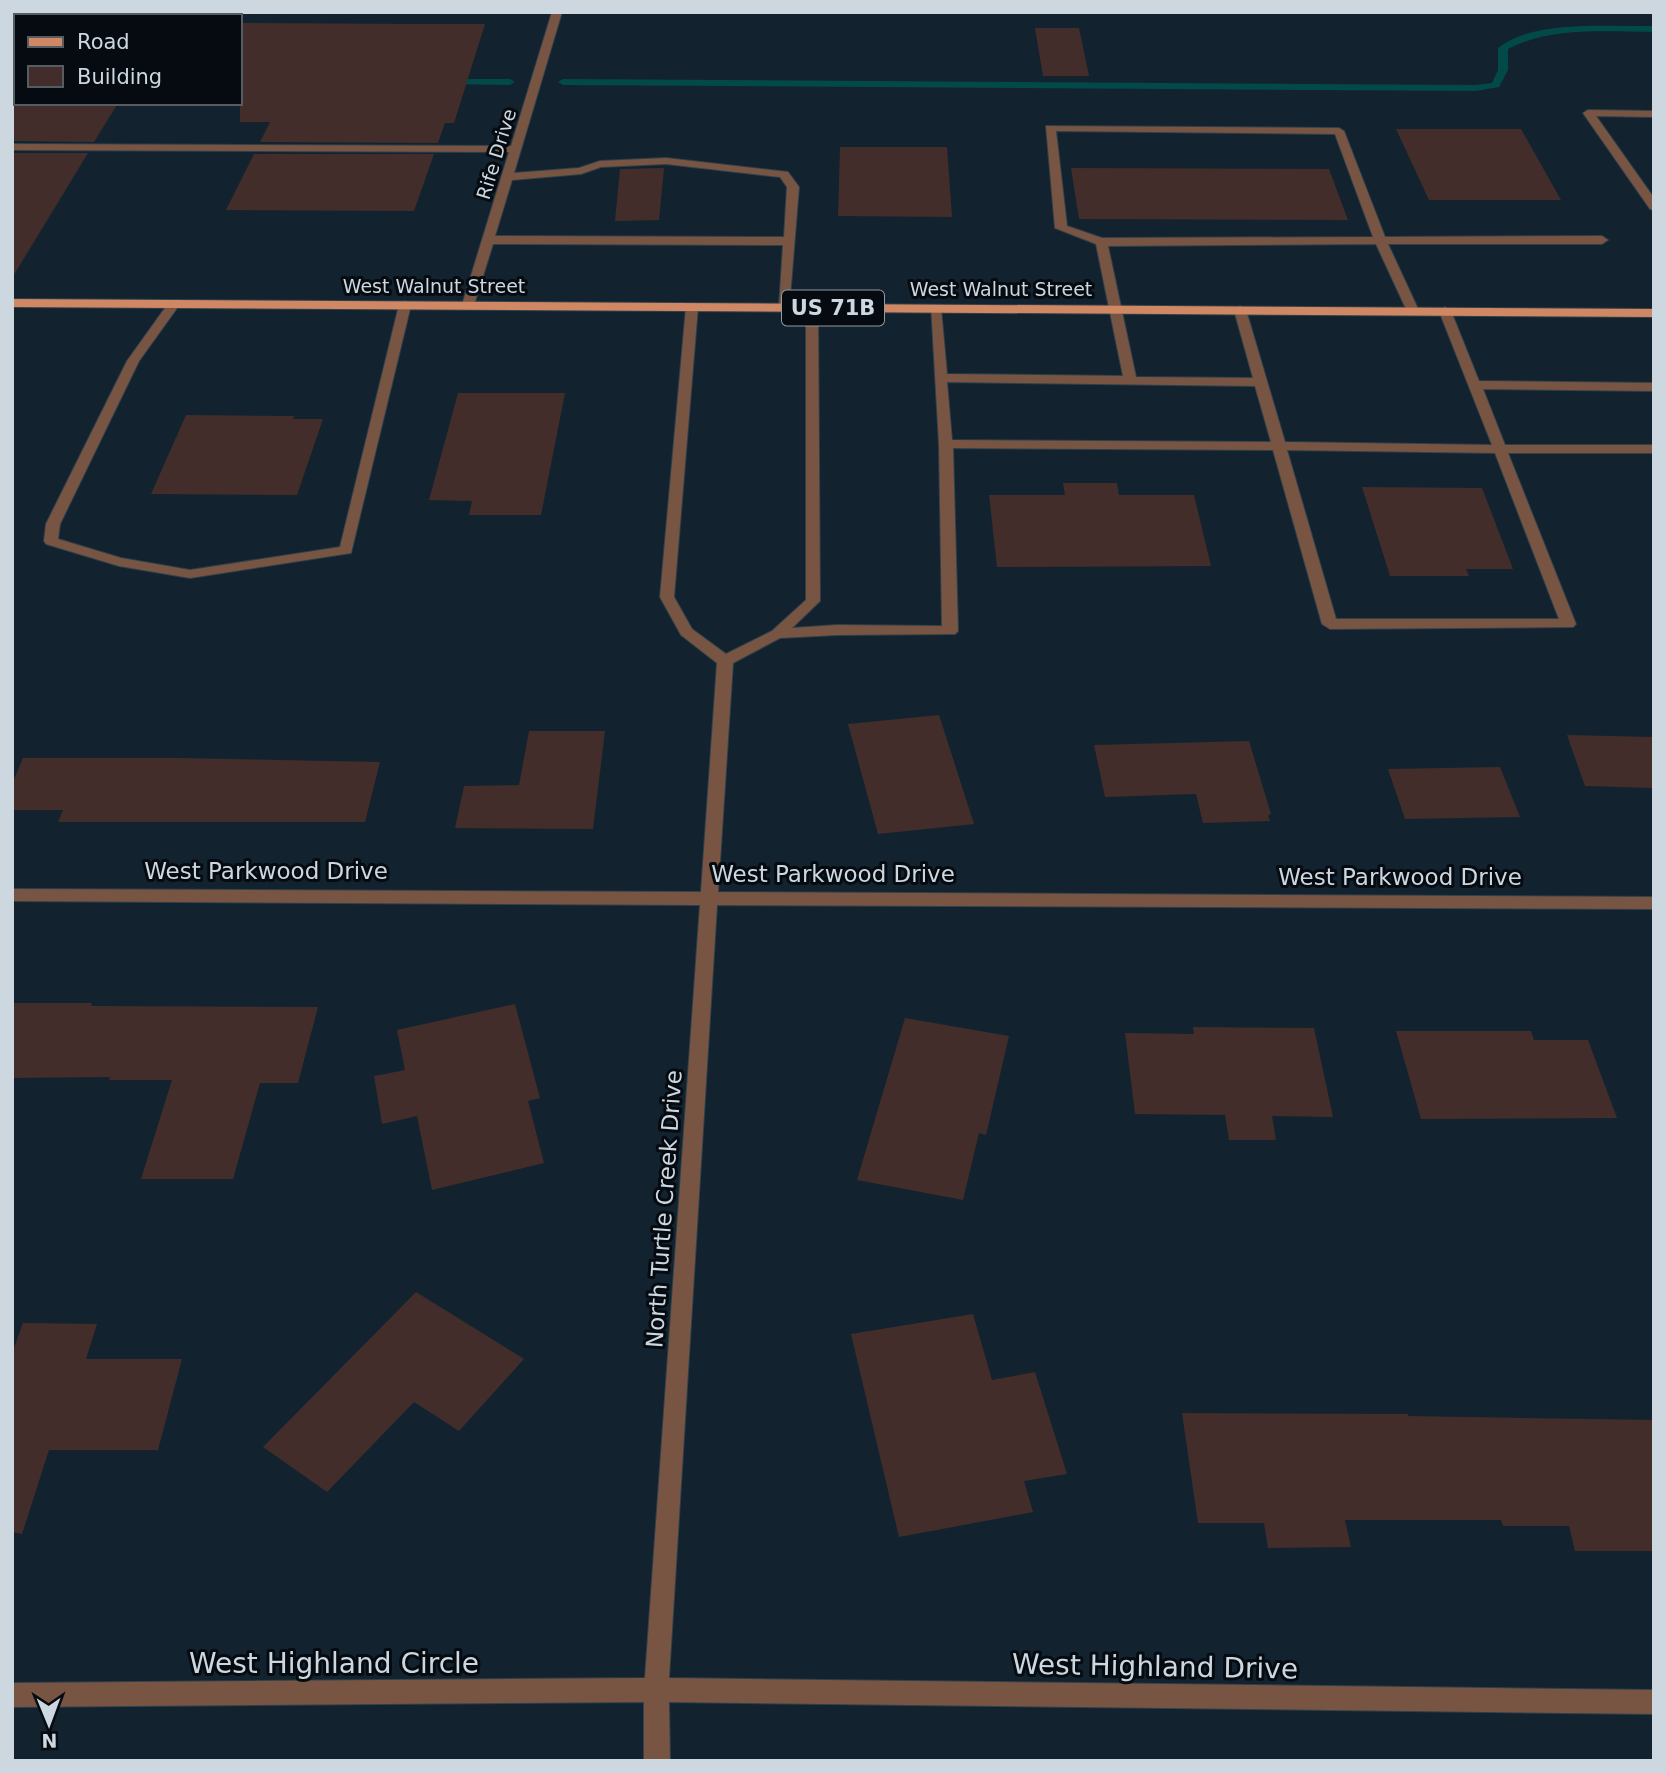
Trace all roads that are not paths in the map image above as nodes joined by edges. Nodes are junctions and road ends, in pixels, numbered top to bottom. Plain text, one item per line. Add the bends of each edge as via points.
1 (557, 12) edge
2 (1654, 114) edge
3 (12, 147) edge
4 (516, 149) junction
5 (507, 177) junction
6 (1654, 206) edge
7 (488, 240) junction
8 (1602, 240) dead end
9 (789, 241) junction
10 (1101, 242) junction
11 (1381, 242) junction
12 (12, 303) edge
13 (174, 304) junction
14 (405, 305) junction
15 (468, 305) junction
16 (692, 307) junction
17 (785, 307) junction
18 (812, 308) junction
19 (935, 308) junction
20 (1115, 309) junction
21 (1240, 310) junction
22 (1413, 311) junction
23 (1445, 312) junction
24 (1654, 313) edge
25 (941, 378) junction
26 (1130, 380) junction
27 (1259, 382) junction
28 (1475, 385) junction
29 (1654, 387) edge
30 (946, 444) junction
31 (1279, 446) junction
32 (1500, 449) junction
33 (1654, 449) edge
34 (777, 634) junction
35 (726, 662) junction
36 (12, 895) edge
37 (710, 898) junction
38 (1654, 903) edge
39 (656, 1690) junction
40 (12, 1695) edge
41 (1654, 1702) edge
42 (657, 1761) edge

1 - 4 street, Rife Drive
2 - 6 street via 1588,113
3 - 4 street
4 - 5 street, Rife Drive
5 - 7 street, Rife Drive
5 - 9 street via 581,171 600,163 666,161 785,174 793,187
7 - 9 street
7 - 15 street, Rife Drive
8 - 11 street
9 - 17 street
10 - 11 street
10 - 11 street via 1061,228 1050,128 1339,131
10 - 20 street
11 - 22 street
12 - 13 main road, West Walnut Street / US 71B
13 - 14 main road, West Walnut Street / US 71B
13 - 14 street via 133,361 53,524 51,541 119,562 190,573 345,550
14 - 15 main road, West Walnut Street / US 71B
15 - 16 main road, West Walnut Street / US 71B
16 - 17 main road, West Walnut Street / US 71B
16 - 35 street via 667,597 686,632
17 - 18 main road, West Walnut Street / US 71B
18 - 19 main road, West Walnut Street / US 71B
18 - 34 street via 813,601
19 - 20 main road, West Walnut Street / US 71B
19 - 25 street
20 - 21 main road, West Walnut Street / US 71B
20 - 26 street
21 - 22 main road, West Walnut Street / US 71B
21 - 27 street
22 - 23 main road, West Walnut Street / US 71B
23 - 24 main road, West Walnut Street / US 71B
23 - 28 street
25 - 26 street
25 - 30 street
26 - 27 street
27 - 31 street
28 - 29 street
28 - 32 street
30 - 31 street
30 - 34 street via 950,631
31 - 32 street
31 - 32 street via 1330,624 1568,624
32 - 33 street
34 - 35 street
35 - 37 street, North Turtle Creek Drive
36 - 37 street, West Parkwood Drive
37 - 38 street, West Parkwood Drive
37 - 39 street, North Turtle Creek Drive
39 - 40 street, West Highland Circle
39 - 41 street, West Highland Drive
39 - 42 street, North Turtle Creek Drive

